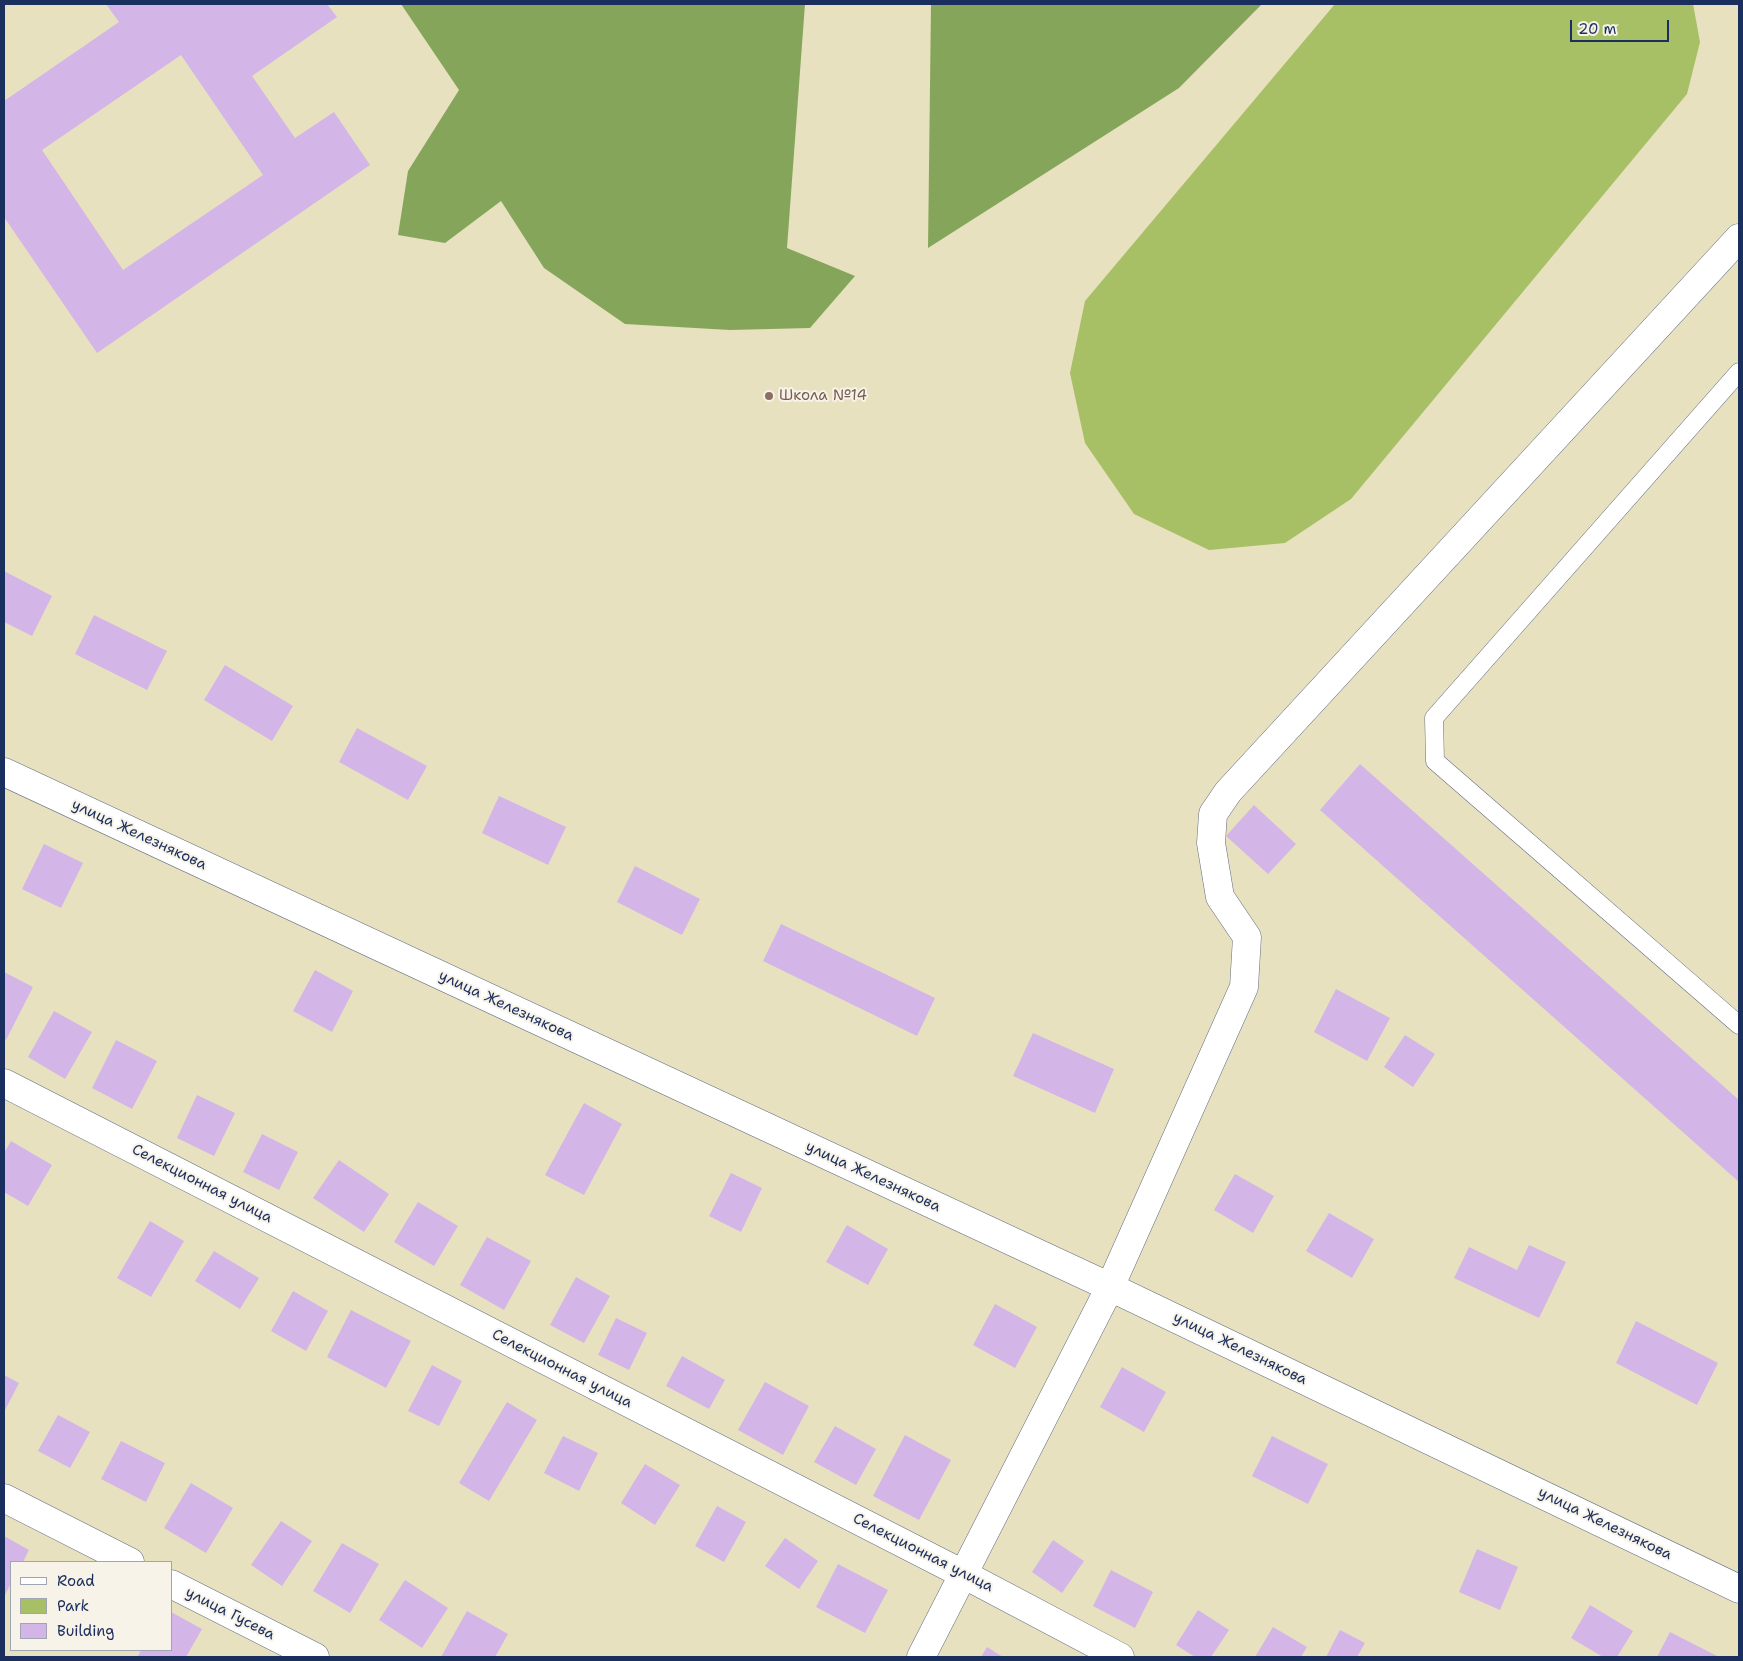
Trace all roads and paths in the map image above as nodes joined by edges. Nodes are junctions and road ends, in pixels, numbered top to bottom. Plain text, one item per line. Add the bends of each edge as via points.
1 (1739, 238) edge
2 (1739, 372) edge
3 (4, 772) edge
4 (1739, 1025) edge
5 (4, 1082) edge
6 (1110, 1287) junction
7 (4, 1498) edge
8 (128, 1561) edge
9 (963, 1574) junction
10 (172, 1585) edge
11 (1739, 1589) edge
12 (315, 1657) edge
13 (921, 1657) edge
14 (1120, 1657) edge

1 - 6 street via 1228,792 1213,814 1211,842 1220,897 1247,937 1244,987
2 - 4 lane via 1434,718 1435,761
3 - 6 street, улица Железнякова
5 - 9 street, Селекционная улица
6 - 9 street
6 - 11 street, улица Железнякова
7 - 8 street
9 - 13 street
9 - 14 street, Селекционная улица
10 - 12 street, улица Гусева

